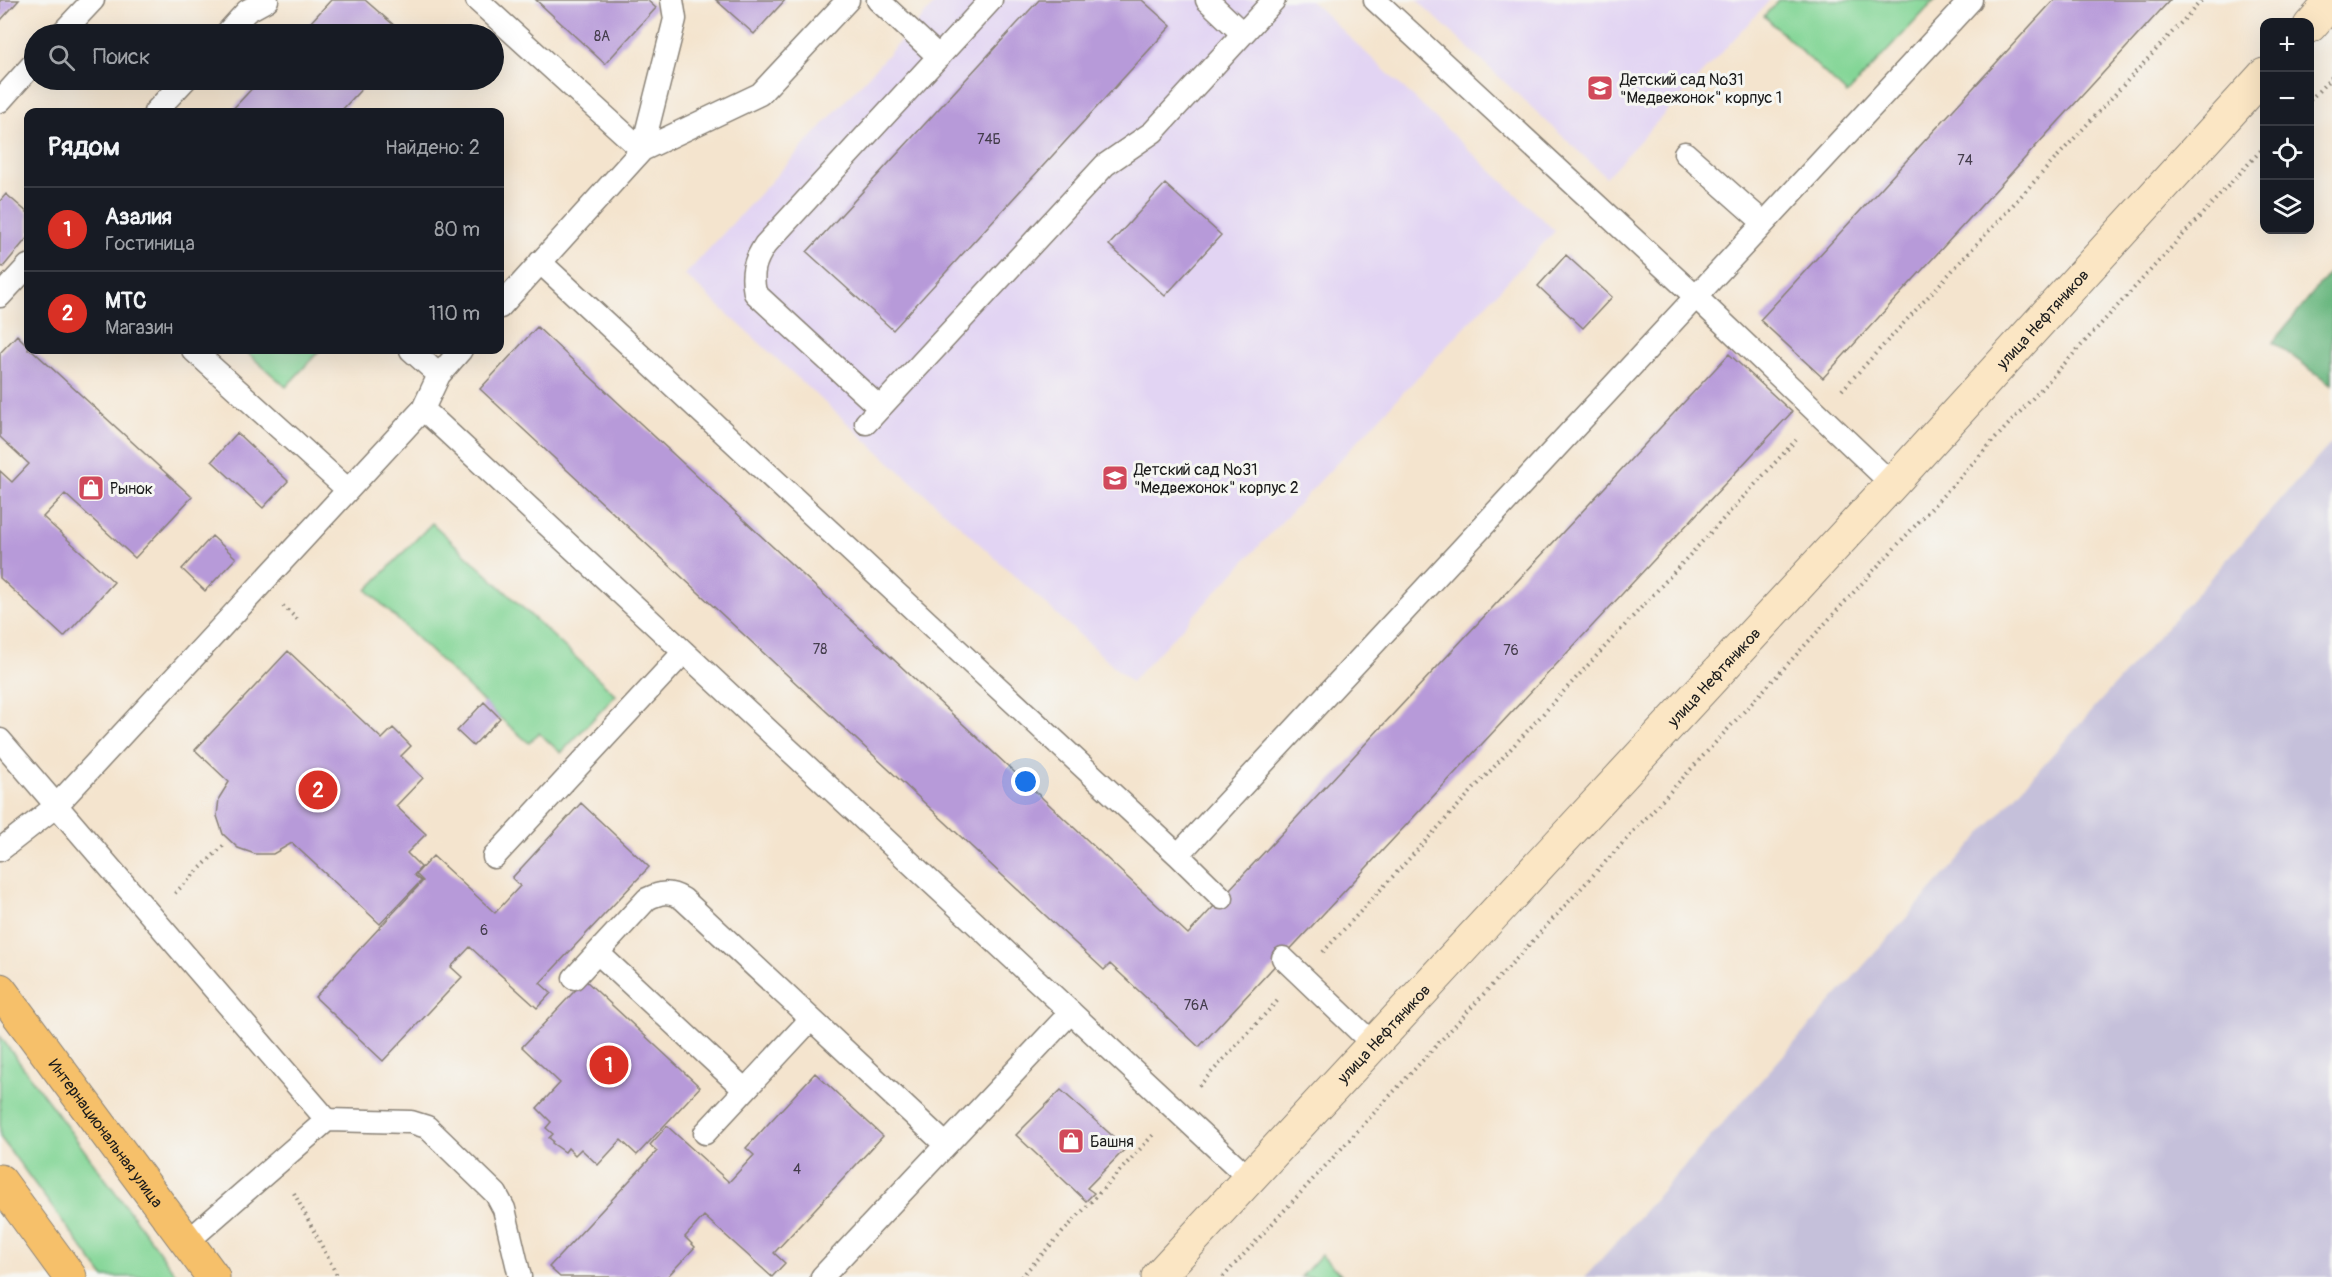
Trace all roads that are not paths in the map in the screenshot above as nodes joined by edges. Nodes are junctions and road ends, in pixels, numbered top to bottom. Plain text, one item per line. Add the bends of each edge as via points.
1 (93, 0) edge
2 (267, 0) edge
3 (477, 0) edge
4 (672, 0) edge
5 (848, 0) edge
6 (878, 0) edge
7 (991, 0) edge
8 (1207, 0) edge
9 (1274, 0) edge
10 (1375, 0) edge
11 (1971, 0) edge
12 (2332, 1) edge
13 (2314, 21) edge
14 (70, 24) edge
15 (235, 24) edge
16 (503, 24) edge
17 (504, 25) edge
18 (1243, 34) junction
19 (939, 57) junction
20 (24, 74) edge
21 (2260, 80) edge
22 (176, 90) edge
23 (0, 101) edge
24 (160, 108) edge
25 (642, 150) junction
26 (1685, 153) dead end
27 (1764, 223) junction
28 (540, 262) junction
29 (24, 270) edge
30 (0, 296) edge
31 (1696, 297) junction
32 (504, 302) edge
33 (197, 354) edge
34 (415, 354) edge
35 (457, 354) edge
36 (439, 375) junction
37 (423, 408) junction
38 (1892, 484) junction
39 (347, 489) junction
40 (684, 652) junction
41 (0, 740) edge
42 (55, 807) junction
43 (0, 850) edge
44 (1178, 855) junction
45 (494, 857) dead end
46 (1222, 898) dead end
47 (598, 953) junction
48 (1283, 958) dead end
49 (574, 978) dead end
50 (0, 990) edge
51 (1071, 1012) junction
52 (811, 1019) junction
53 (1373, 1044) junction
54 (745, 1090) junction
55 (327, 1120) junction
56 (705, 1133) dead end
57 (946, 1145) junction
58 (1250, 1179) junction
59 (0, 1181) edge
60 (187, 1242) junction
61 (70, 1277) edge
62 (213, 1277) edge
63 (520, 1277) edge
64 (822, 1277) edge
65 (1158, 1277) edge

1 - 14 lane
2 - 15 lane via 247,11
3 - 16 lane
4 - 25 lane via 675,19
5 - 25 lane via 760,94
6 - 19 lane
7 - 19 lane
8 - 18 lane
9 - 18 lane
10 - 31 lane
11 - 27 lane
12 - 13 main road
17 - 25 lane
18 - 19 lane via 1153,132 1105,165 873,415 755,293 751,275 765,245
20 - 23 lane
21 - 38 main road, улица Нефтяников
22 - 24 lane
25 - 28 lane
26 - 27 lane
27 - 31 lane
28 - 32 lane
28 - 44 lane
29 - 30 lane
31 - 38 lane
31 - 44 lane
33 - 39 lane
34 - 36 lane
35 - 36 lane
36 - 37 lane
37 - 39 lane
37 - 40 lane
38 - 53 main road, улица Нефтяников
39 - 42 lane
40 - 45 lane
40 - 51 lane
41 - 42 lane
42 - 43 lane
42 - 55 lane
44 - 46 lane
47 - 49 lane
47 - 52 lane via 647,899 670,892
47 - 54 lane
48 - 53 lane
50 - 60 main road, Интернациональная улица
51 - 57 lane
51 - 58 lane
52 - 54 lane
52 - 57 lane
53 - 58 main road, улица Нефтяников
54 - 56 lane
55 - 60 lane
55 - 63 lane via 411,1122 427,1127 496,1194 504,1209
57 - 64 lane
58 - 65 main road, улица Нефтяников
59 - 61 main road
60 - 62 main road, Интернациональная улица

